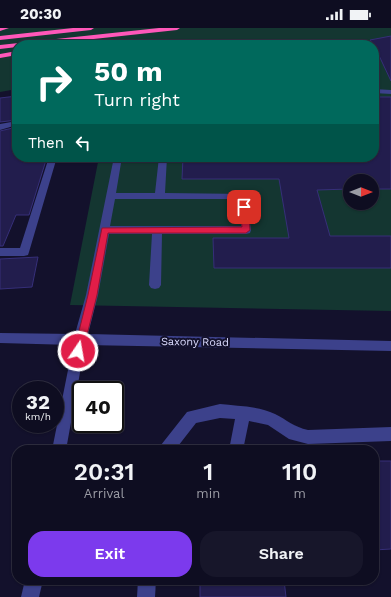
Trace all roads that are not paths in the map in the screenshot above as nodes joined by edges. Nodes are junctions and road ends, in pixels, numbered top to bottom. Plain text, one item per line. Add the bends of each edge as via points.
1 (6, 28) edge
2 (91, 28) edge
3 (177, 28) edge
4 (0, 29) edge
5 (126, 34) junction
6 (0, 38) edge
7 (67, 40) edge
8 (92, 40) edge
9 (12, 46) edge
10 (0, 47) edge
11 (12, 54) edge
12 (0, 56) edge
13 (379, 91) edge
14 (391, 92) edge
15 (12, 124) edge
16 (0, 127) edge
17 (52, 162) edge
18 (117, 162) edge
19 (163, 162) edge
20 (112, 196) junction
21 (160, 196) junction
22 (105, 230) junction
23 (157, 230) junction
24 (0, 252) edge
25 (155, 285) dead end
26 (0, 338) edge
27 (80, 340) junction
28 (391, 346) edge
29 (243, 413) junction
30 (391, 434) edge
31 (60, 445) edge
32 (170, 445) edge
33 (237, 445) edge
34 (33, 585) edge
35 (147, 585) edge
36 (30, 597) edge
37 (146, 597) edge

1 - 4 highway
2 - 6 highway
3 - 5 highway
5 - 7 highway
5 - 8 highway
9 - 10 highway
11 - 12 highway
13 - 14 street
15 - 16 street
17 - 24 street via 24,252
18 - 20 street
19 - 21 street
20 - 21 street
20 - 22 street
21 - 23 street via 243,196 246,230
22 - 23 street
22 - 27 street
23 - 25 street
26 - 27 street, Saxony Road
27 - 28 street, Saxony Road
27 - 31 street
29 - 30 street via 271,419 294,434 308,437
29 - 32 street via 220,411 192,417
29 - 33 street
34 - 36 street
35 - 37 street

